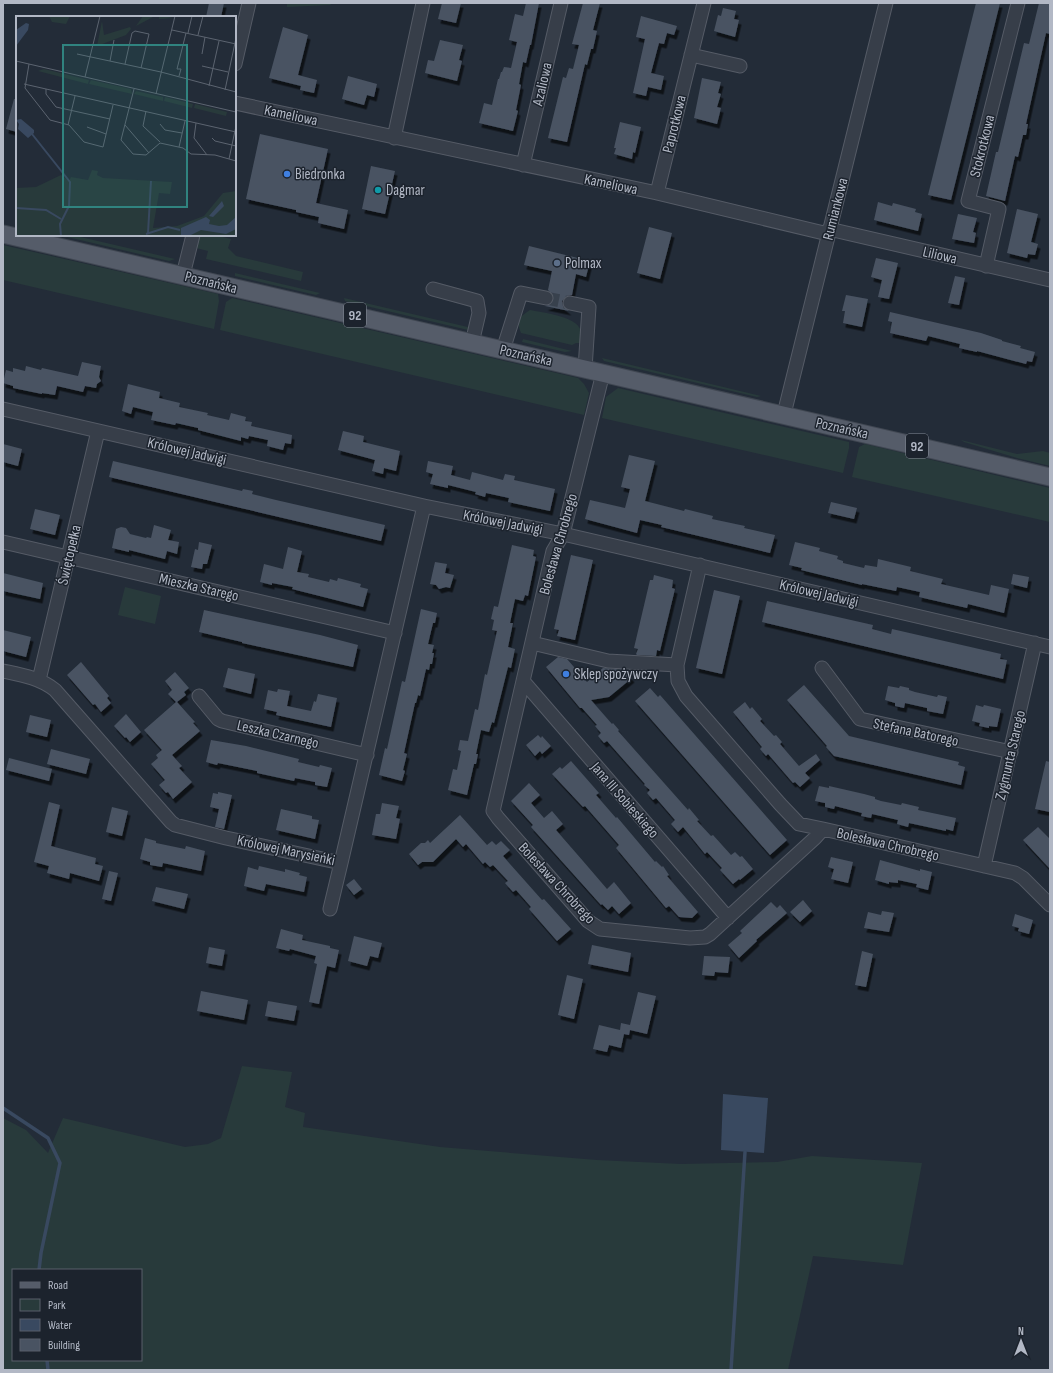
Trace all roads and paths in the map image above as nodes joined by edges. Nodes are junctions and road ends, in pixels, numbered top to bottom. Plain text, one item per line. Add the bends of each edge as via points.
1 (249, 3) edge
2 (423, 3) edge
3 (561, 3) edge
4 (704, 3) edge
5 (886, 3) edge
6 (1018, 3) edge
7 (691, 55) junction
8 (236, 60) edge
9 (740, 66) dead end
10 (236, 103) edge
11 (394, 138) junction
12 (523, 165) junction
13 (657, 194) junction
14 (829, 231) junction
15 (3, 234) edge
16 (193, 236) edge
17 (986, 266) junction
18 (183, 275) junction
19 (1050, 280) edge
20 (433, 290) dead end
21 (546, 298) tunnel mouth
22 (570, 303) tunnel mouth
23 (472, 343) junction
24 (504, 350) junction
25 (585, 369) junction
26 (603, 373) junction
27 (3, 409) edge
28 (784, 414) junction
29 (98, 431) junction
30 (1050, 477) edge
31 (424, 506) junction
32 (563, 534) junction
33 (3, 542) edge
34 (69, 556) junction
35 (700, 565) junction
36 (395, 633) junction
37 (532, 643) junction
38 (1035, 643) junction
39 (1050, 647) edge
40 (677, 665) junction
41 (822, 668) dead end
42 (3, 671) edge
43 (39, 680) junction
44 (523, 681) junction
45 (199, 696) dead end
46 (1011, 752) junction
47 (367, 755) junction
48 (823, 829) junction
49 (341, 863) junction
50 (984, 866) junction
51 (1050, 905) edge
52 (330, 909) dead end
53 (728, 918) junction

1 - 8 street
2 - 11 street
3 - 12 street, Azaliowa
4 - 7 street, Paprotkowa
5 - 14 street, Rumiankowa
6 - 17 street, Stokrotkowa via 968,201 1000,209
7 - 9 street
7 - 13 street, Paprotkowa
10 - 11 street, Kameliowa
11 - 12 street, Kameliowa
12 - 13 street, Kameliowa
13 - 14 street, Kameliowa
14 - 17 street, Liliowa
14 - 28 street, Rumiankowa
15 - 18 main road, Poznańska / 92
16 - 18 street
17 - 19 street, Liliowa
18 - 23 main road, Poznańska / 92
20 - 23 street via 477,301 479,313
21 - 24 street via 521,293
22 - 25 street via 589,307
23 - 24 main road, Poznańska / 92
24 - 25 main road, Poznańska / 92
25 - 26 main road, Poznańska / 92
26 - 28 main road, Poznańska / 92
26 - 32 street, Bolesława Chrobrego
27 - 29 street, Królowej Jadwigi
28 - 30 main road, Poznańska / 92
29 - 31 street, Królowej Jadwigi
29 - 34 street, Świętopełka
31 - 32 street, Królowej Jadwigi
31 - 36 street, Królowej Marysieńki
32 - 35 street, Królowej Jadwigi
32 - 37 street, Bolesława Chrobrego via 553,551
33 - 34 street, Mieszka Starego
34 - 36 street, Mieszka Starego
34 - 43 street, Świętopełka
35 - 38 street, Królowej Jadwigi
35 - 40 street
36 - 47 street, Królowej Marysieńki
37 - 40 street via 608,661
37 - 44 street, Bolesława Chrobrego
38 - 39 street, Królowej Jadwigi
38 - 46 street, Zygmunta Starego
40 - 48 street via 678,681 686,696 780,804 799,824
41 - 46 street, Stefana Batorego via 860,719
42 - 43 street, Królowej Marysieńki
43 - 49 street, Królowej Marysieńki via 55,690 170,822 226,838
44 - 53 street, Jana III Sobieskiego
44 - 53 street, Bolesława Chrobrego via 493,811 498,818 588,921 600,929 690,938 705,937
45 - 47 street, Leszka Czarnego via 222,721
46 - 50 street, Zygmunta Starego
47 - 49 street, Królowej Marysieńki
48 - 50 street, Bolesława Chrobrego
48 - 53 street, Bolesława Chrobrego
49 - 52 street
50 - 51 street, Bolesława Chrobrego via 1019,875

